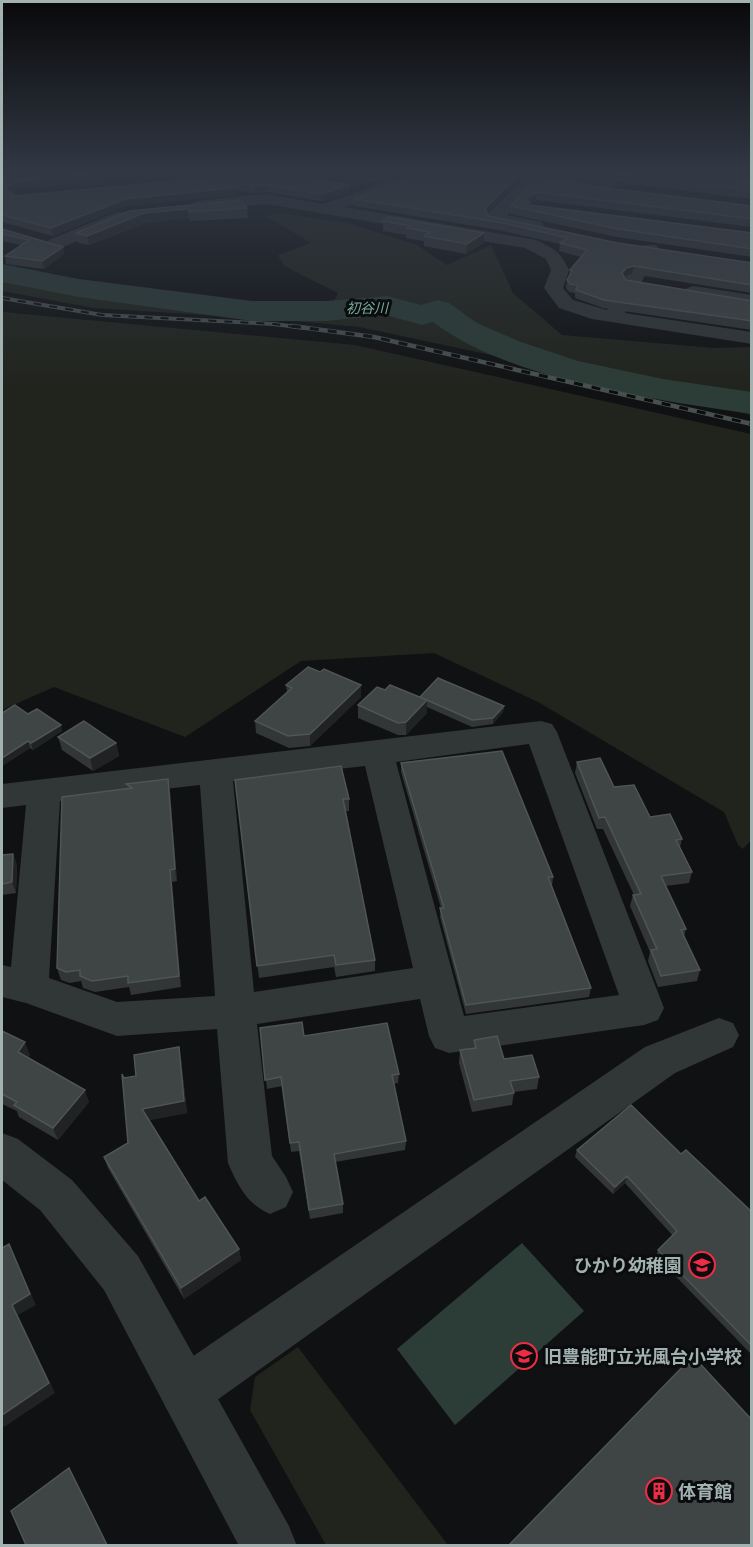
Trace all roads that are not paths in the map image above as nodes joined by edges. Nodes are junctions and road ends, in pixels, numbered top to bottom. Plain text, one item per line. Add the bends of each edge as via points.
1 (59, 245) edge
2 (532, 245) edge
3 (628, 246) edge
4 (81, 252) dead end
5 (632, 282) junction
6 (654, 286) edge
7 (675, 289) edge
8 (752, 301) edge
9 (613, 318) junction
10 (752, 338) edge
11 (378, 753) junction
12 (216, 771) junction
13 (44, 791) junction
14 (2, 796) edge
15 (434, 981) junction
16 (15, 984) edge
17 (236, 1011) junction
18 (718, 1035) dead end
19 (2, 1154) edge
20 (270, 1192) dead end
21 (185, 1392) junction
22 (269, 1545) edge

1 - 4 street
2 - 9 street via 553,256 560,270 553,288 566,304
3 - 5 street via 656,250
5 - 6 street
5 - 9 street
7 - 8 street
9 - 10 street
11 - 12 street
11 - 15 street
11 - 15 street via 541,732 644,1008 449,1036
12 - 13 street
12 - 17 street
13 - 14 street
13 - 16 street
15 - 17 street
16 - 17 street via 117,1019
17 - 20 street via 250,1163
18 - 21 street via 660,1060
19 - 21 street via 56,1195 121,1273
21 - 22 street

